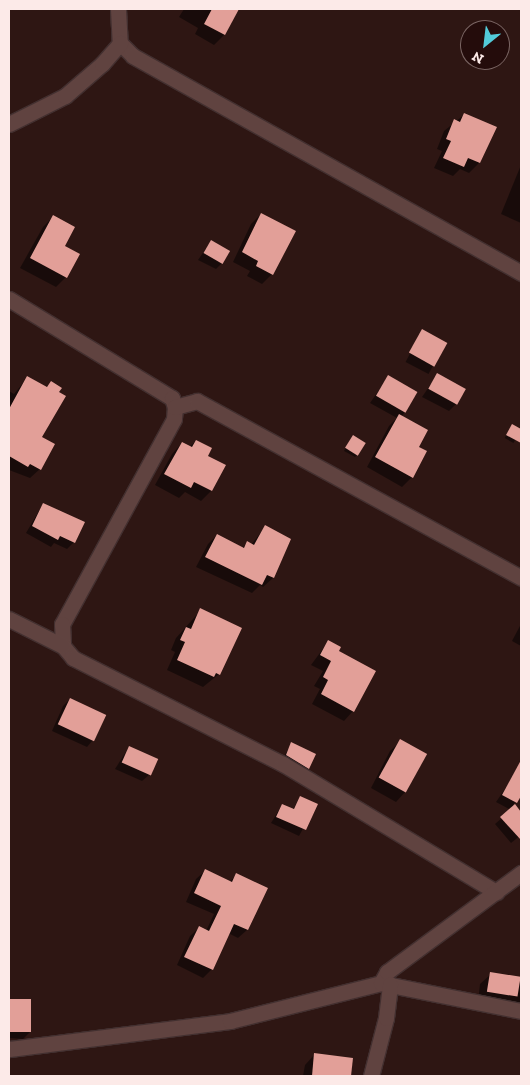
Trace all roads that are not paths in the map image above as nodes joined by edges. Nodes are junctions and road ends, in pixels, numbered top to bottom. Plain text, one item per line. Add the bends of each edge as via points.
1 (118, 9) edge
2 (120, 43) junction
3 (9, 124) edge
4 (521, 273) edge
5 (9, 299) edge
6 (175, 407) junction
7 (521, 578) edge
8 (9, 619) edge
9 (64, 646) junction
10 (521, 873) edge
11 (496, 892) junction
12 (386, 983) junction
13 (521, 1011) edge
14 (9, 1049) edge
15 (371, 1076) edge

1 - 2 street
2 - 3 street via 102,64 64,96
2 - 4 street via 141,61
5 - 6 street via 172,398
6 - 7 street via 197,402
6 - 9 street via 174,419 62,624
8 - 9 street
9 - 11 street via 72,658 283,764
10 - 11 street
11 - 12 street via 387,972
12 - 13 street
12 - 14 street via 230,1021
12 - 15 street via 386,1018

